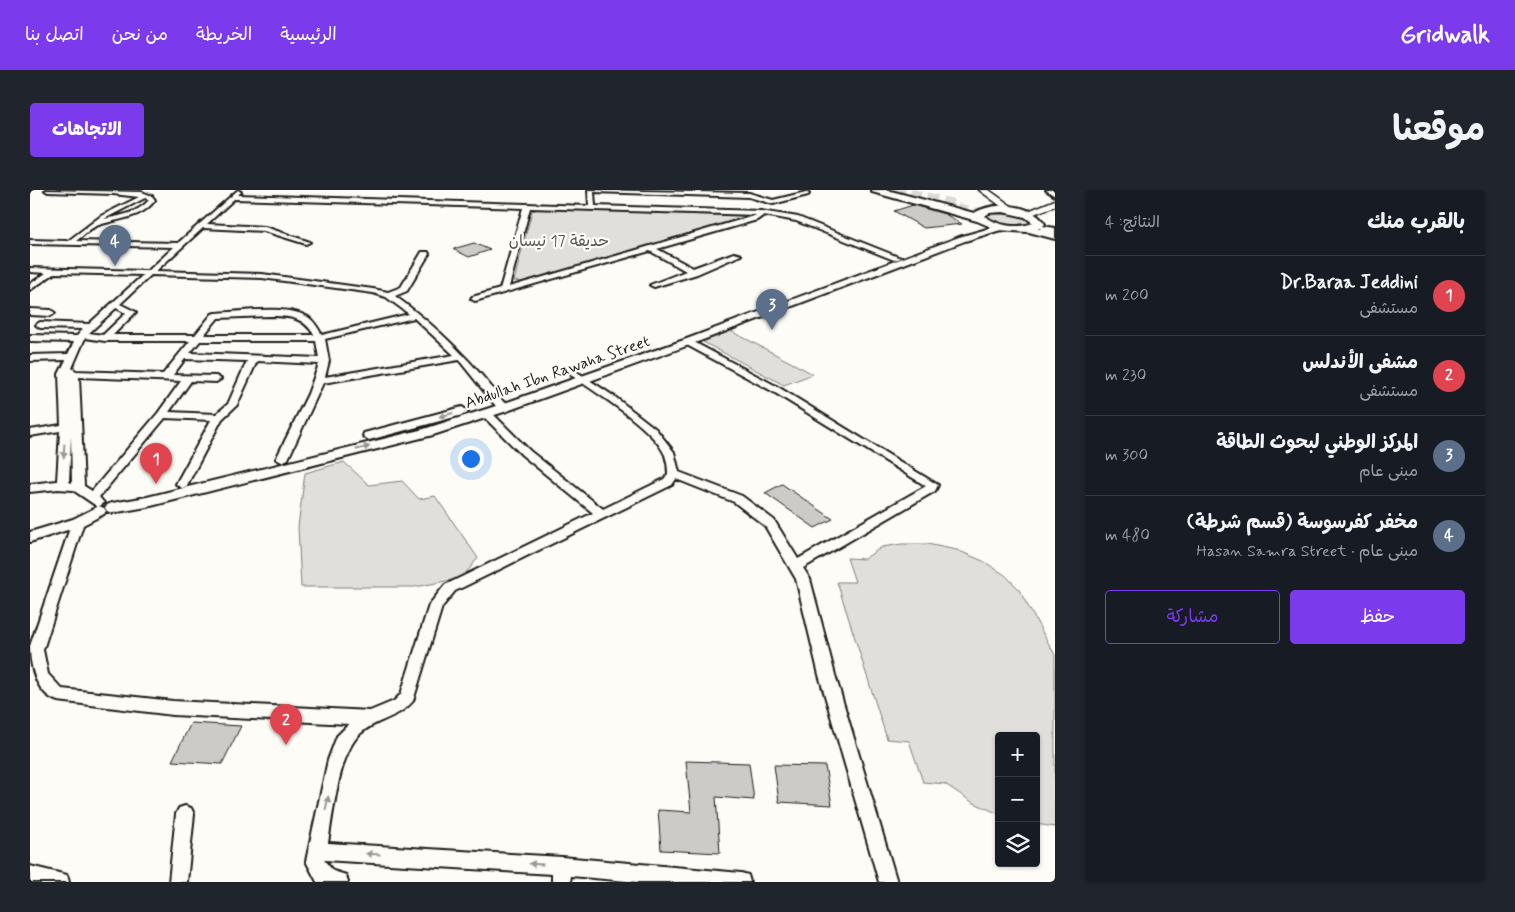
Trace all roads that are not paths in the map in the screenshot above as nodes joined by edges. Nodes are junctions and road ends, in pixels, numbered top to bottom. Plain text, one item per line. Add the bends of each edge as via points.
1 (48, 190) edge
2 (240, 190) edge
3 (876, 190) edge
4 (902, 190) edge
5 (1050, 190) edge
6 (979, 192) edge
7 (1055, 194) edge
8 (232, 197) junction
9 (763, 198) junction
10 (1055, 203) edge
11 (527, 206) junction
12 (592, 208) junction
13 (1012, 210) junction
14 (761, 214) junction
15 (990, 217) junction
16 (1023, 222) junction
17 (201, 226) junction
18 (1052, 230) edge
19 (30, 242) edge
20 (40, 242) junction
21 (306, 242) dead end
22 (69, 243) junction
23 (180, 245) junction
24 (30, 249) edge
25 (651, 249) junction
26 (424, 254) dead end
27 (737, 256) dead end
28 (897, 258) junction
29 (30, 270) edge
30 (52, 272) junction
31 (694, 272) junction
32 (150, 274) junction
33 (654, 285) dead end
34 (30, 288) edge
35 (504, 291) junction
36 (389, 295) junction
37 (475, 299) dead end
38 (117, 306) junction
39 (30, 312) edge
40 (416, 315) junction
41 (40, 325) junction
42 (91, 327) junction
43 (30, 333) edge
44 (81, 337) junction
45 (30, 338) edge
46 (105, 338) junction
47 (198, 338) junction
48 (319, 338) junction
49 (688, 342) junction
50 (183, 356) junction
51 (71, 357) junction
52 (30, 358) edge
53 (461, 358) junction
54 (254, 359) junction
55 (324, 361) junction
56 (70, 371) junction
57 (166, 377) junction
58 (578, 377) junction
59 (188, 378) junction
60 (216, 379) dead end
61 (318, 381) junction
62 (499, 405) junction
63 (486, 413) junction
64 (162, 415) junction
65 (218, 417) junction
66 (66, 427) junction
67 (30, 433) edge
68 (282, 459) junction
69 (674, 474) junction
70 (63, 484) junction
71 (182, 484) junction
72 (78, 486) junction
73 (30, 488) edge
74 (102, 504) junction
75 (602, 514) junction
76 (78, 522) junction
77 (30, 537) edge
78 (796, 566) junction
79 (33, 649) edge
80 (371, 718) junction
81 (185, 814) dead end
82 (317, 851) junction
83 (561, 874) edge
84 (30, 875) edge
85 (60, 882) edge
86 (178, 882) edge
87 (339, 882) edge
88 (741, 882) edge
89 (888, 882) edge

1 - 22 street via 142,194 142,198 110,213
2 - 8 street
3 - 15 main road
4 - 15 main road
5 - 7 street
6 - 13 main road
6 - 15 main road
8 - 11 street via 401,199
8 - 17 street
9 - 9 street via 796,190 806,194 773,202
9 - 12 street via 591,190
10 - 16 main road
11 - 12 street
11 - 35 street
12 - 14 street
13 - 15 main road
13 - 16 main road
14 - 25 street via 755,219
14 - 28 street via 798,219
15 - 16 main road
15 - 28 street, Abdullah Ibn Rawaha Street via 974,230
15 - 49 street, Abdullah Ibn Rawaha Street via 962,239
16 - 18 street
16 - 18 main road via 1038,226 1038,220
17 - 21 street via 265,229
17 - 23 street
19 - 20 street
20 - 22 street
20 - 24 street
22 - 23 street
23 - 32 street
25 - 31 street
25 - 35 street
26 - 36 street via 404,288
27 - 31 street
28 - 58 street, Abdullah Ibn Rawaha Street
29 - 30 street
30 - 32 street
30 - 34 street
31 - 33 street
32 - 36 street via 262,276
32 - 38 street
35 - 37 street
36 - 40 street
38 - 42 street
38 - 46 street via 132,312
39 - 41 street via 51,313
40 - 48 street
40 - 53 street
41 - 42 street
41 - 43 street
42 - 44 street
44 - 45 street
44 - 46 street
44 - 51 street
46 - 47 street
47 - 48 street
47 - 48 street via 215,316 272,314 300,316 312,325
47 - 50 street
48 - 55 street
49 - 58 street, Abdullah Ibn Rawaha Street
49 - 78 street via 775,390 932,485 932,488
50 - 54 street
50 - 57 street
51 - 52 street
51 - 56 street
53 - 61 street
53 - 62 street
54 - 55 street
54 - 65 street via 232,405
55 - 61 street
56 - 57 street
56 - 66 street via 64,374
56 - 72 street
57 - 59 street
58 - 62 street, Abdullah Ibn Rawaha Street
58 - 69 street via 642,422 669,450
59 - 60 street
59 - 64 street
61 - 68 street
62 - 63 street, Abdullah Ibn Rawaha Street
62 -> 68 street, Abdullah Ibn Rawaha Street
74 -> 63 street, Abdullah Ibn Rawaha Street via 147,502 428,432
63 - 75 street via 526,453
64 - 65 street
64 - 74 street
65 - 71 street
66 - 67 street
66 -> 70 street
68 - 71 street, Abdullah Ibn Rawaha Street
69 - 75 street via 668,482
69 - 78 street via 738,499 770,523
70 - 72 street
70 - 73 street
71 - 74 street, Abdullah Ibn Rawaha Street
72 - 74 street
74 - 76 street
75 - 80 street via 450,588 436,605 408,697 400,706
76 - 77 street
76 - 79 street
78 - 89 street via 803,579 827,675
79 - 80 street via 41,676 58,696 173,708
82 -> 80 street via 343,741
81 - 86 street
83 -> 82 street
82 - 87 street via 315,861 318,870 324,877
83 - 88 street
84 - 85 street

